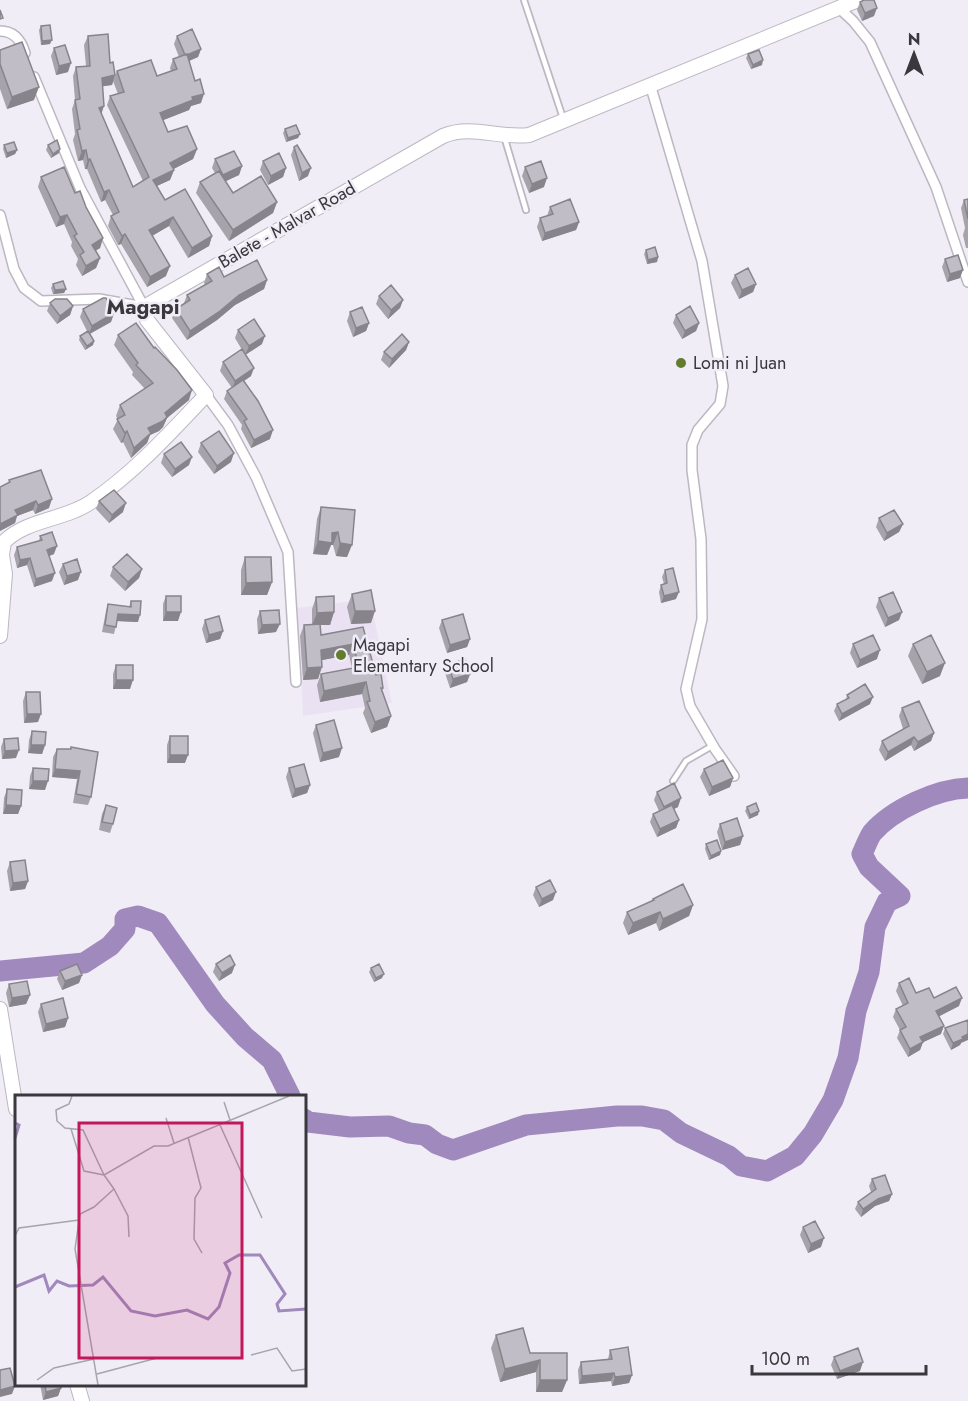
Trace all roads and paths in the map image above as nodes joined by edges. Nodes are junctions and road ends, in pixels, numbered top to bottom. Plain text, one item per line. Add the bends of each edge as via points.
1 (524, 0) edge
2 (858, 0) edge
3 (839, 8) junction
4 (0, 31) edge
5 (650, 84) junction
6 (563, 121) junction
7 (504, 136) junction
8 (526, 210) dead end
9 (0, 215) edge
10 (968, 282) edge
11 (144, 307) junction
12 (206, 395) junction
13 (2, 575) edge
14 (0, 636) edge
15 (296, 682) dead end
16 (713, 746) junction
17 (734, 776) edge
18 (674, 781) edge
19 (0, 1010) edge
20 (15, 1103) edge
21 (78, 1386) edge
22 (82, 1401) edge

1 - 6 lane
2 - 3 main road, Balete - Malvar Road
3 - 5 main road, Balete - Malvar Road
3 - 10 street via 870,42 936,187
4 - 11 street via 13,33 23,45 80,188
5 - 6 main road, Balete - Malvar Road
5 - 16 street via 702,261 723,386 720,404 698,430 692,445 701,539 702,619 686,689 690,706
6 - 7 main road, Balete - Malvar Road via 529,135
7 - 8 lane
7 - 11 main road, Balete - Malvar Road via 462,130 436,140
9 - 11 street via 14,268 24,288 41,301 99,298
11 - 12 main road via 147,320
12 - 13 main road via 143,461 90,503 10,536 2,547
12 - 15 street via 228,425 256,477 288,552
13 - 14 main road
16 - 17 street
16 - 18 lane via 686,761
19 - 20 main road
21 - 22 main road

